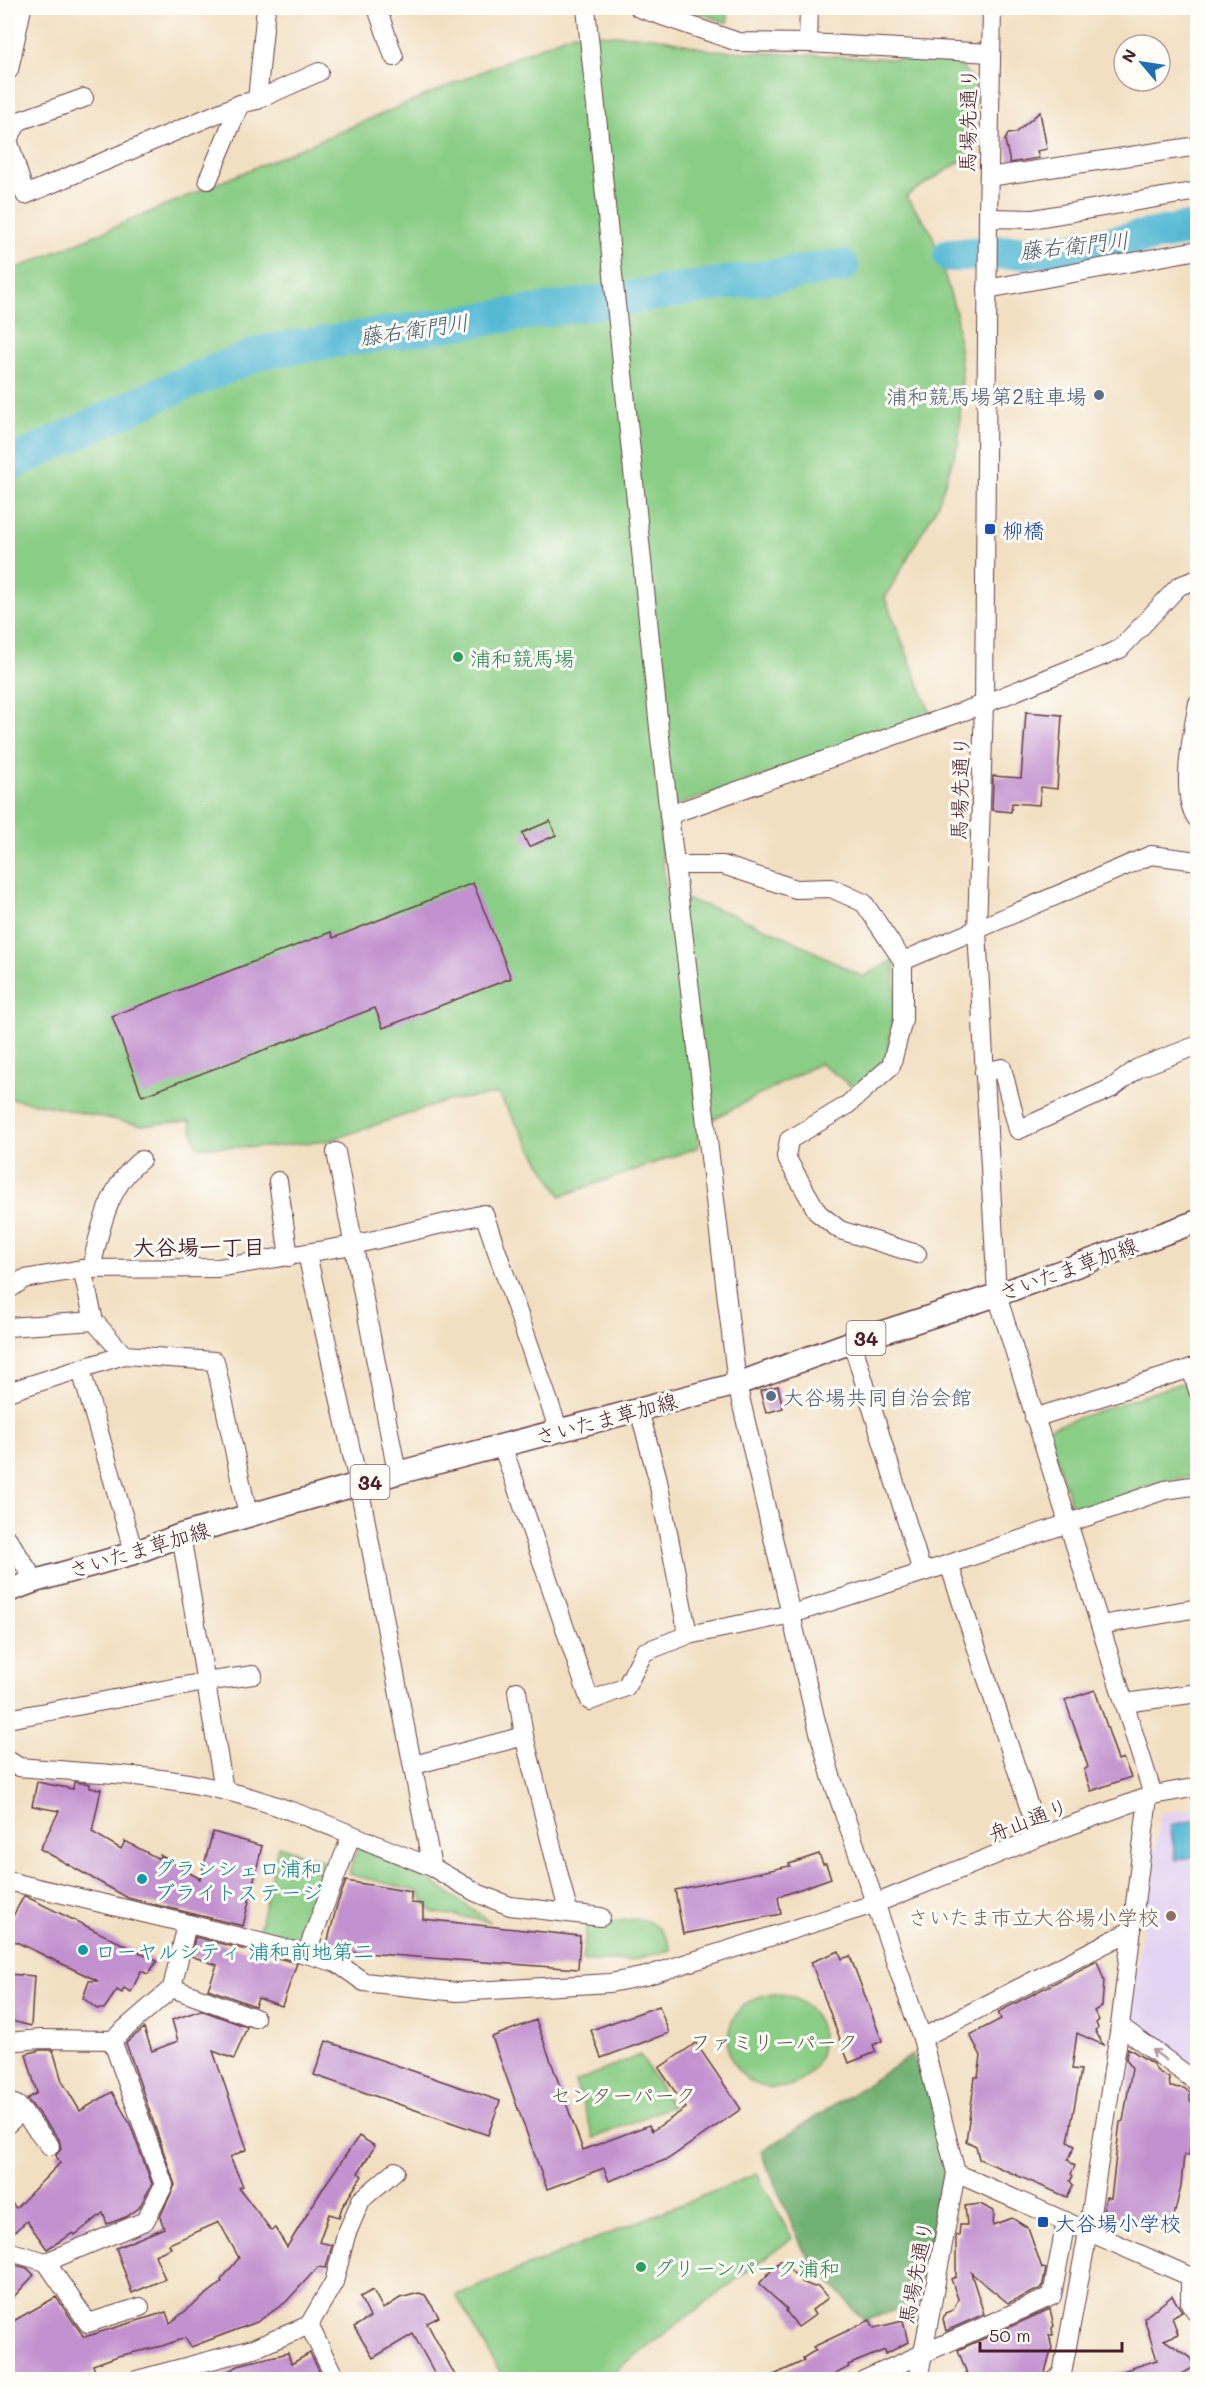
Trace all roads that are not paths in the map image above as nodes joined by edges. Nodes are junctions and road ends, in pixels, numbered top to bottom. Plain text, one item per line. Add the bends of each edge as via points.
1 (22, 8) edge
2 (266, 8) edge
3 (377, 8) edge
4 (586, 8) edge
5 (639, 8) edge
6 (808, 8) edge
7 (992, 8) edge
8 (808, 43) junction
9 (991, 53) junction
10 (394, 57) dead end
11 (8, 70) edge
12 (319, 72) dead end
13 (84, 98) dead end
14 (248, 102) junction
15 (1197, 146) edge
16 (989, 177) junction
17 (208, 180) dead end
18 (1197, 191) edge
19 (988, 226) junction
20 (1197, 250) edge
21 (987, 285) junction
22 (1197, 579) edge
23 (1197, 703) edge
24 (984, 704) junction
25 (669, 815) junction
26 (1197, 820) edge
27 (1197, 861) edge
28 (675, 865) junction
29 (977, 930) junction
30 (903, 961) junction
31 (1197, 1045) edge
32 (984, 1072) junction
33 (336, 1152) dead end
34 (141, 1160) dead end
35 (278, 1181) dead end
36 (1197, 1221) edge
37 (353, 1245) junction
38 (308, 1254) junction
39 (917, 1254) dead end
40 (289, 1257) junction
41 (87, 1269) junction
42 (8, 1290) edge
43 (997, 1295) junction
44 (94, 1320) junction
45 (8, 1327) edge
46 (852, 1342) junction
47 (124, 1355) junction
48 (1194, 1367) edge
49 (81, 1370) junction
50 (737, 1384) junction
51 (1197, 1391) edge
52 (8, 1392) edge
53 (639, 1410) junction
54 (1034, 1418) junction
55 (560, 1431) junction
56 (502, 1445) junction
57 (397, 1473) junction
58 (1197, 1485) edge
59 (359, 1486) junction
60 (248, 1515) junction
61 (1068, 1523) junction
62 (181, 1535) junction
63 (8, 1539) edge
64 (134, 1553) junction
65 (949, 1564) junction
66 (922, 1572) junction
67 (35, 1581) junction
68 (8, 1591) edge
69 (1197, 1608) edge
70 (792, 1614) junction
71 (1101, 1625) junction
72 (688, 1635) junction
73 (253, 1676) dead end
74 (205, 1682) junction
75 (517, 1691) dead end
76 (1197, 1693) edge
77 (1125, 1703) junction
78 (8, 1719) edge
79 (524, 1736) junction
80 (8, 1760) edge
81 (414, 1765) junction
82 (1197, 1787) edge
83 (224, 1790) junction
84 (1151, 1796) junction
85 (351, 1836) junction
86 (1039, 1837) junction
87 (432, 1867) junction
88 (8, 1881) edge
89 (877, 1903) junction
90 (568, 1911) junction
91 (601, 1917) dead end
92 (186, 1923) junction
93 (1131, 1929) junction
94 (306, 1954) junction
95 (172, 1988) junction
96 (255, 2018) dead end
97 (1120, 2026) junction
98 (922, 2037) junction
99 (112, 2040) junction
100 (8, 2042) edge
101 (1197, 2083) edge
102 (15, 2107) edge
103 (8, 2124) edge
104 (50, 2146) dead end
105 (395, 2171) dead end
106 (956, 2173) junction
107 (1066, 2221) junction
108 (1088, 2232) junction
109 (8, 2251) edge
110 (46, 2262) junction
111 (1194, 2278) edge
112 (140, 2307) dead end
113 (1197, 2315) edge
114 (309, 2325) junction
115 (923, 2352) junction
116 (136, 2379) edge
117 (336, 2379) edge
118 (864, 2379) edge
119 (918, 2379) edge
120 (1054, 2379) edge

1 - 11 street
2 - 14 street
3 - 10 street
4 - 25 street
5 - 8 street via 738,42
6 - 8 street
7 - 9 street, 馬場先通り
8 - 9 street
9 - 16 street, 馬場先通り
12 - 14 street
13 - 14 street via 19,121 8,139 25,195
14 - 17 street
15 - 16 street
16 - 19 street, 馬場先通り
18 - 19 street
19 - 21 street
20 - 21 street
21 - 24 street, 馬場先通り
22 - 24 street via 1179,586 1120,649
23 - 26 street via 1189,799
24 - 25 street
24 - 29 street, 馬場先通り
25 - 28 street
27 - 29 street via 1151,855
28 - 30 street via 723,865 796,889 831,888 864,903
28 - 50 street
29 - 30 street
29 - 32 street, 馬場先通り
30 - 39 street via 903,1020 891,1066 846,1106 789,1140 786,1157 818,1213 840,1230
31 - 32 street via 1138,1068 1112,1088 1018,1130 1002,1068
32 - 43 street, 馬場先通り
33 - 37 street
34 - 41 street via 114,1192
35 - 40 street
36 - 43 main road, さいたま草加線 / 34
37 - 38 street
37 - 55 street via 484,1214
37 - 57 street
38 - 40 street
38 - 59 street
40 - 41 street via 218,1268
41 - 42 street via 24,1279
41 - 44 street
43 - 46 main road, さいたま草加線 / 34
43 - 54 street, 馬場先通り
44 - 45 street
44 - 47 street
46 - 50 main road, さいたま草加線 / 34
46 - 66 street
47 - 49 street
47 - 60 street via 215,1361
48 - 51 street
48 - 54 street
49 - 52 street
49 - 64 street
50 - 53 main road, さいたま草加線 / 34
50 - 70 street
53 - 55 main road, さいたま草加線 / 34
53 - 72 street via 657,1476
54 - 61 street, 馬場先通り
55 - 56 main road, さいたま草加線 / 34
56 - 57 main road, さいたま草加線 / 34
56 - 72 street via 590,1701 626,1687 644,1652
57 - 59 main road, さいたま草加線 / 34
58 - 61 street via 1165,1490
59 - 60 main road, さいたま草加線 / 34
59 - 81 street
60 - 62 main road, さいたま草加線 / 34
61 - 65 street
61 - 71 street, 馬場先通り
62 - 64 main road, さいたま草加線 / 34
62 - 74 street
63 - 67 street
64 - 67 main road, さいたま草加線 / 34
65 - 66 street
65 - 86 street
66 - 70 street
67 - 68 main road, さいたま草加線 / 34
69 - 71 street
70 - 72 street
70 - 89 street via 831,1776
71 - 77 street, 馬場先通り
73 - 74 street
74 - 78 street
74 - 83 street
75 - 79 street
76 - 77 street
77 - 84 street, 馬場先通り
79 - 81 street
79 - 90 street
80 - 83 street via 19,1767 167,1779
81 - 87 street
82 - 84 street, 舟山通り
83 - 85 street
84 - 86 street, 舟山通り
84 - 93 street
85 - 87 street
85 - 94 street
86 - 89 street, 舟山通り
87 - 90 street via 477,1893 510,1906
88 - 92 street, 舟山通り
89 - 94 street, 舟山通り via 646,1976 610,1983 457,1992 364,1982 337,1963
89 - 98 street
90 - 91 street
92 - 94 street, 舟山通り
92 - 95 street
93 - 97 street
93 - 98 street
95 - 96 street
95 - 99 street
101 -> 97 street
97 - 108 street
98 - 106 street
99 - 100 street via 40,2038
99 - 110 street via 164,2185 145,2221
102 - 103 street
102 - 104 street
105 - 114 street via 361,2200 346,2235 334,2282
106 - 107 street
106 - 115 street, 馬場先通り
107 - 108 street
107 - 115 street via 1052,2296
108 - 111 street
108 - 120 street via 1062,2374
109 - 110 street
110 - 112 street via 88,2322
111 - 113 street via 1190,2303
114 - 116 street via 253,2349
114 - 117 street
115 - 118 street
115 - 119 street, 馬場先通り

